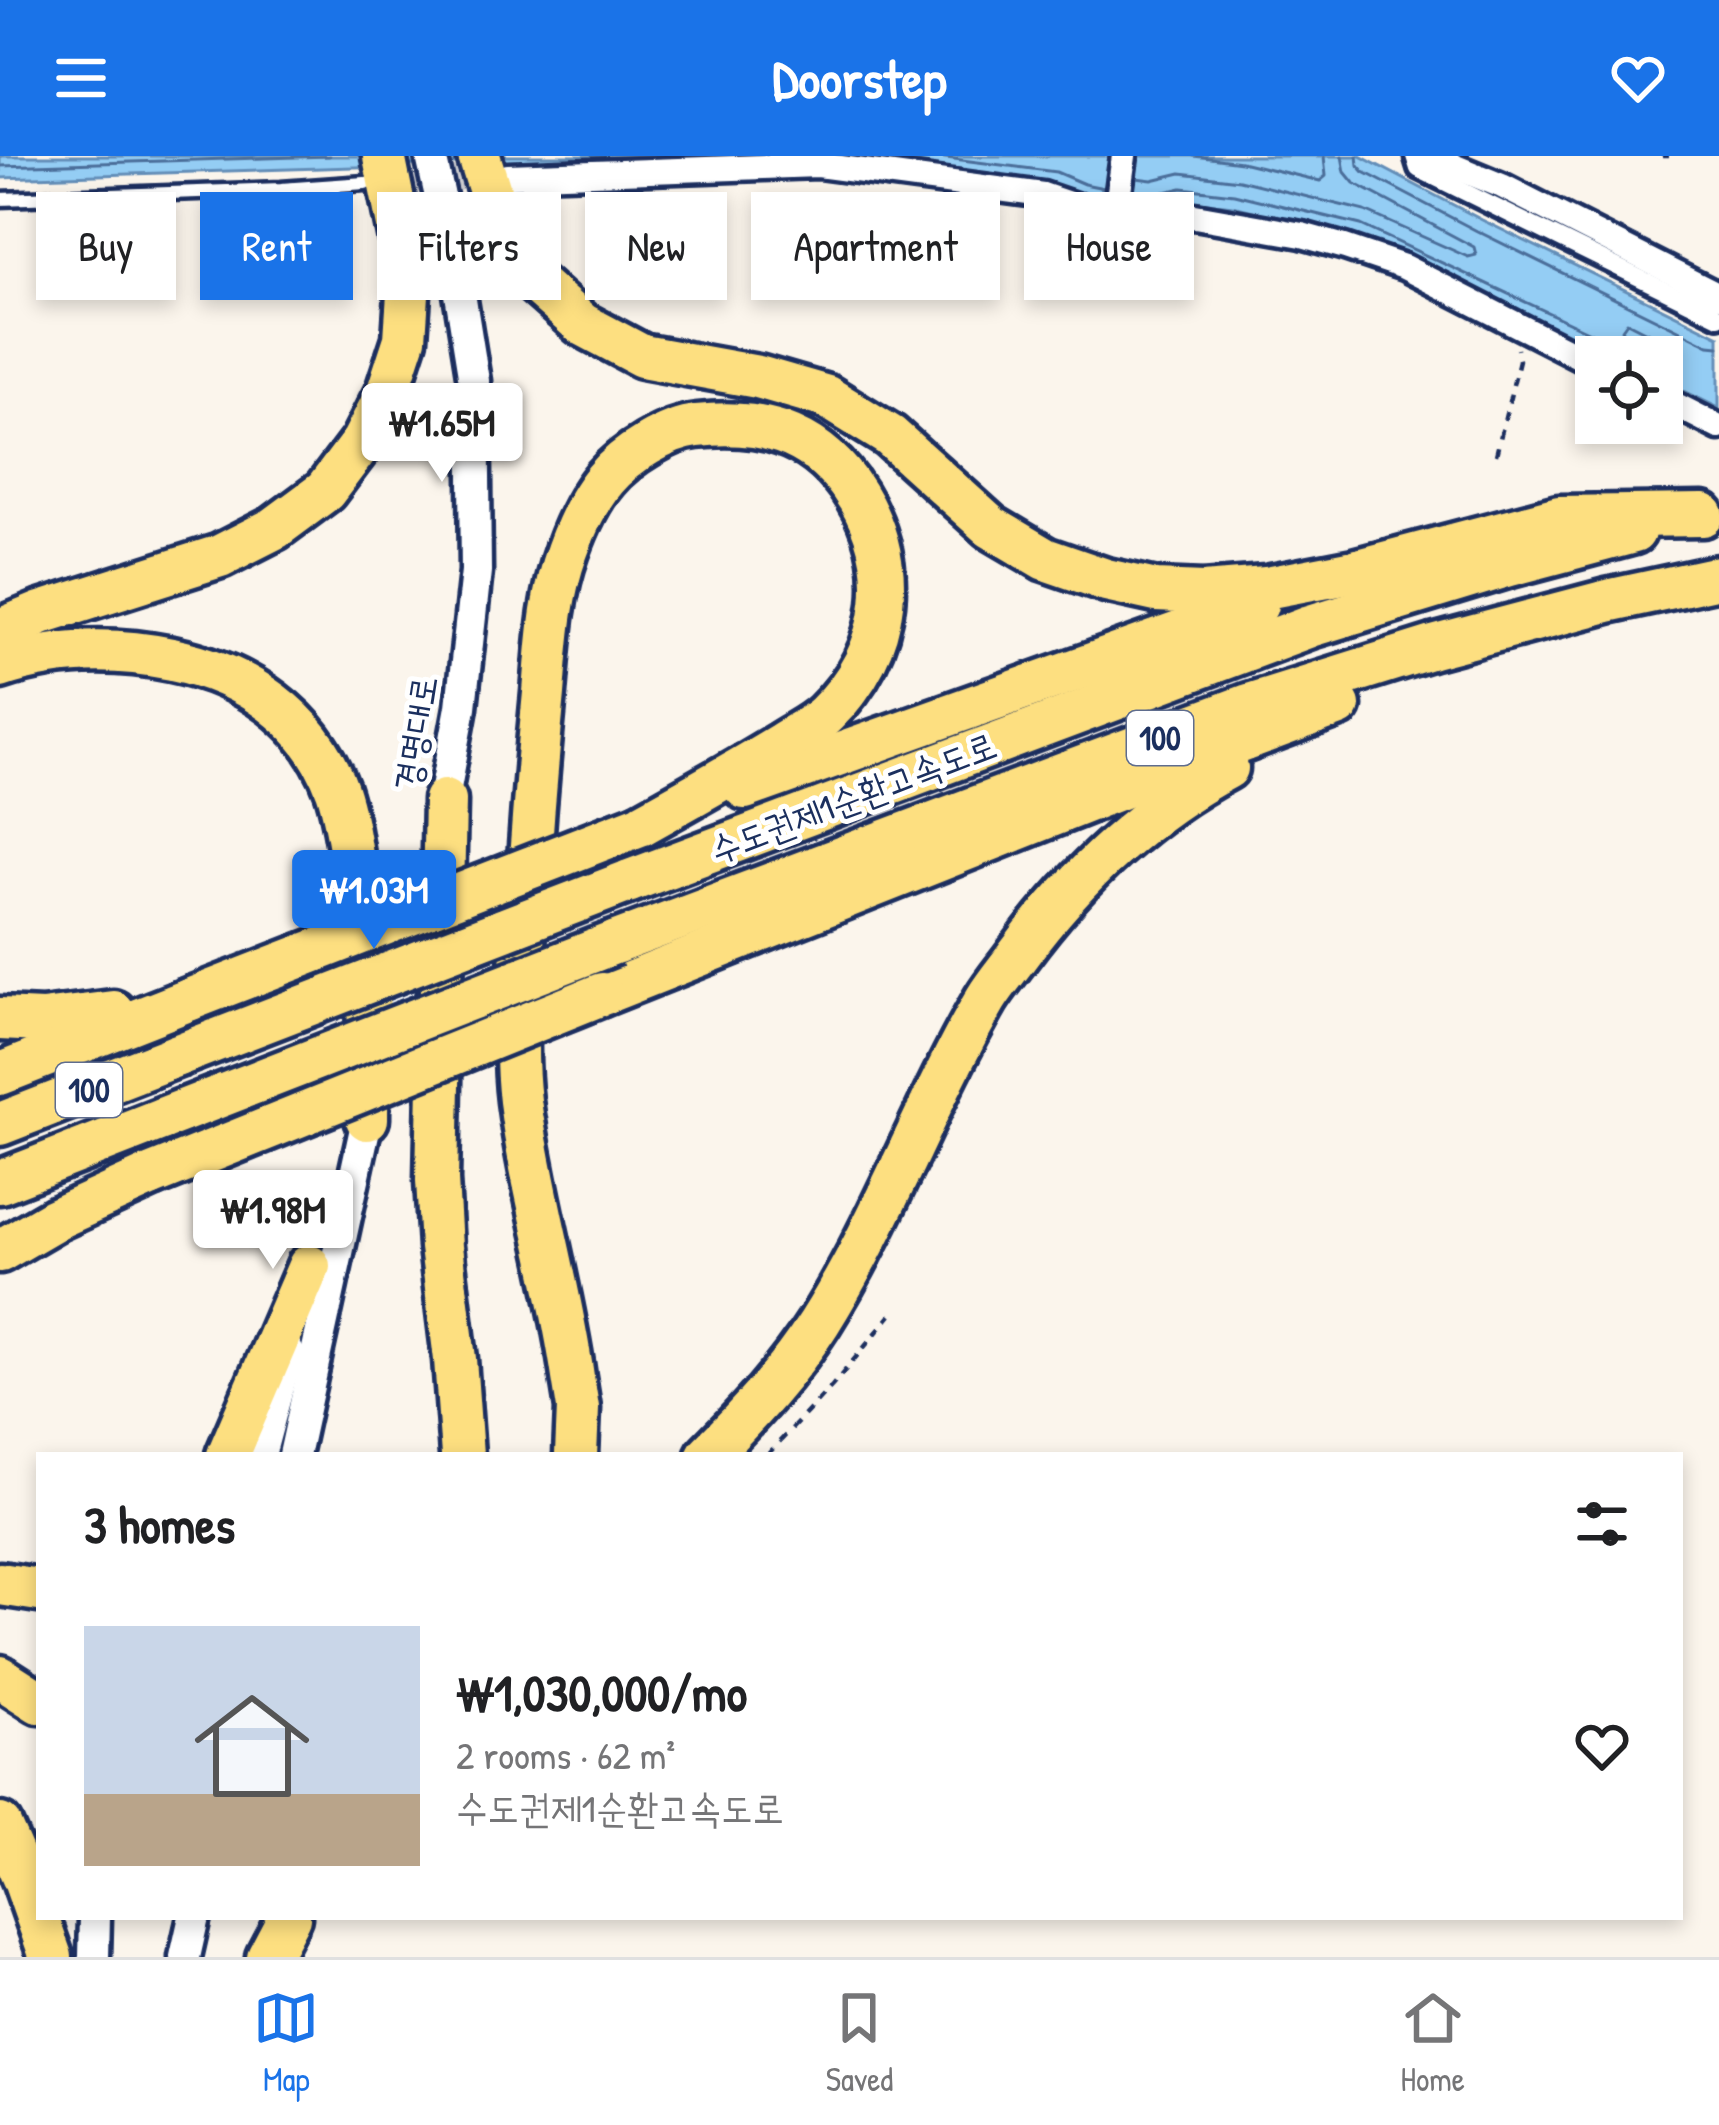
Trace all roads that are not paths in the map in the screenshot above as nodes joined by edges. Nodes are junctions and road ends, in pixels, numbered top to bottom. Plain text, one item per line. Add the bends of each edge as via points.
1 (1124, 156) edge
2 (1414, 156) edge
3 (1430, 156) edge
4 (433, 163) edge
5 (489, 166) edge
6 (379, 170) edge
7 (1024, 192) edge
8 (1119, 192) edge
9 (0, 199) edge
10 (1194, 216) edge
11 (1719, 296) edge
12 (1719, 317) edge
13 (1575, 354) edge
14 (1683, 409) edge
15 (1719, 427) edge
16 (1711, 513) edge
17 (1354, 571) junction
18 (1719, 577) edge
19 (1607, 601) junction
20 (0, 630) edge
21 (0, 668) edge
22 (1304, 717) junction
23 (445, 800) junction
24 (640, 825) junction
25 (191, 999) junction
26 (0, 1019) edge
27 (0, 1074) edge
28 (367, 1119) junction
29 (0, 1124) edge
30 (0, 1182) edge
31 (0, 1251) edge
32 (308, 1266) junction
33 (229, 1452) edge
34 (261, 1452) edge
35 (295, 1452) edge
36 (462, 1452) edge
37 (576, 1452) edge
38 (711, 1452) edge
39 (0, 1584) edge
40 (36, 1590) edge
41 (0, 1677) edge
42 (36, 1700) edge
43 (0, 1826) edge
44 (36, 1914) edge
45 (38, 1920) edge
46 (95, 1920) edge
47 (193, 1920) edge
48 (287, 1920) edge
49 (51, 1957) edge
50 (94, 1957) edge
51 (185, 1957) edge
52 (268, 1957) edge

1 - 8 street
2 - 12 street via 1418,170
3 - 11 street
4 - 23 street, 경명대로 via 474,381 476,571
5 - 7 street via 818,165
5 - 17 highway via 498,217 530,278 582,324 642,356 827,397 890,436 991,527 1045,559 1156,591 1204,593
6 - 9 lane via 281,189
6 - 20 highway via 409,279 404,339 362,442 325,491 220,556
10 - 13 street via 1302,235 1404,267
14 - 15 street
16 - 17 highway via 1559,517
16 - 29 highway, 수도권제1순환고속도로 / 100, bridge via 1310,626
17 - 24 highway
18 - 19 highway, 수도권제1순환고속도로 / 100
19 - 22 highway via 1476,661
19 - 30 highway, 수도권제1순환고속도로 / 100, bridge via 1248,705
21 - 28 highway via 82,650 190,663 235,678 282,708 315,746 348,828 367,951
22 - 31 highway, bridge via 152,1175
22 - 38 highway via 1135,830 1036,930 987,997 818,1324
23 - 28 street, 경명대로
23 - 36 highway via 437,1180
24 - 25 highway, bridge
24 - 37 highway via 823,717 852,685 875,638 884,591 880,546 862,502 833,462 765,425 678,428 606,477 566,552 553,599 517,1038 520,1099 576,1392
25 - 26 highway via 42,1021
25 - 27 highway
28 - 32 street
28 - 35 street, 경명대로
32 - 33 highway
32 - 34 street
39 - 40 highway
41 - 42 highway
43 - 44 highway
45 - 49 highway
46 - 50 street
47 - 51 street
48 - 52 highway

